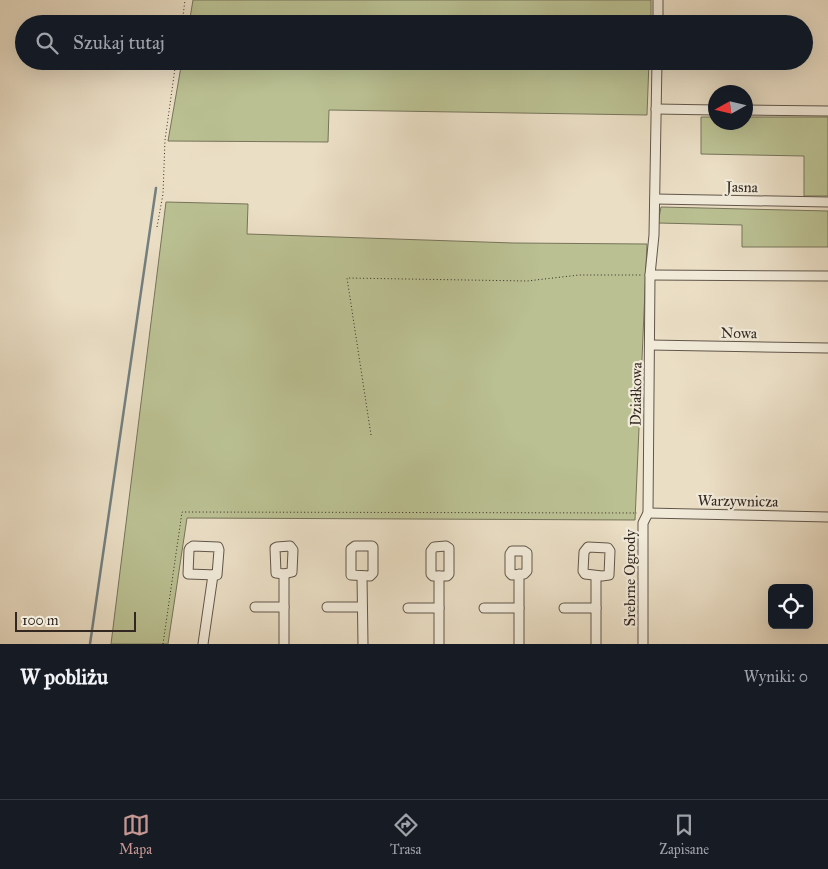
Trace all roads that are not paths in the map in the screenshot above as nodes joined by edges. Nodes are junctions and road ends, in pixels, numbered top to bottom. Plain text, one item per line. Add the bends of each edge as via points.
1 (658, 0) edge
2 (658, 15) edge
3 (657, 70) edge
4 (656, 110) junction
5 (708, 110) edge
6 (753, 110) edge
7 (828, 111) edge
8 (655, 199) junction
9 (828, 202) edge
10 (650, 275) junction
11 (828, 276) edge
12 (650, 345) junction
13 (828, 348) edge
14 (648, 513) junction
15 (828, 516) edge
16 (284, 574) dead end
17 (519, 574) dead end
18 (213, 576) junction
19 (362, 576) dead end
20 (439, 576) dead end
21 (596, 576) dead end
22 (327, 607) dead end
23 (362, 607) junction
24 (256, 608) dead end
25 (284, 608) junction
26 (408, 608) dead end
27 (439, 608) junction
28 (484, 608) dead end
29 (519, 608) junction
30 (564, 608) dead end
31 (596, 608) junction
32 (203, 644) edge
33 (284, 644) edge
34 (363, 644) edge
35 (439, 644) edge
36 (519, 644) edge
37 (596, 644) edge
38 (643, 644) edge

1 - 2 street
3 - 4 street, Działkowa
4 - 5 street
4 - 8 street, Działkowa
6 - 7 street
8 - 9 street, Jasna
8 - 10 street, Działkowa
10 - 11 street
10 - 12 street, Działkowa
12 - 13 street, Nowa
12 - 14 street, Działkowa
14 - 15 street, Warzywnicza
14 - 38 street, Srebrne Ogrody via 644,523
16 - 25 street
17 - 29 street
18 - 18 street via 188,574 190,548 218,547 218,573
18 - 32 street
19 - 23 street
20 - 27 street
21 - 31 street
22 - 23 street
23 - 34 street
24 - 25 street
25 - 33 street
26 - 27 street
27 - 35 street
28 - 29 street
29 - 36 street
30 - 31 street
31 - 37 street

